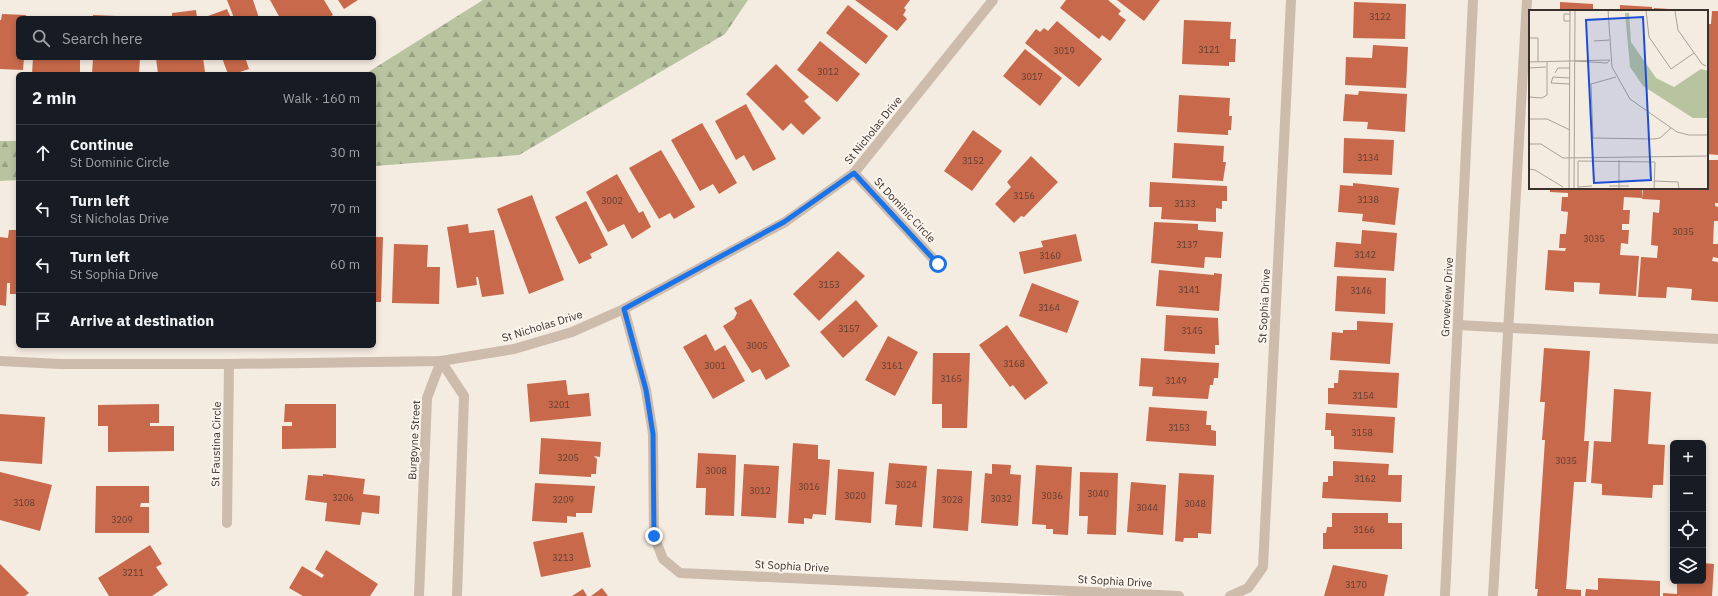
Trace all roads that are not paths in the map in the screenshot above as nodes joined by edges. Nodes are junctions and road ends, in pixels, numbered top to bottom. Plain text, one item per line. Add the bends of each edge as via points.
1 (993, 0) edge
2 (1291, 0) edge
3 (1474, 0) edge
4 (1527, 0) edge
5 (854, 173) junction
6 (938, 264) dead end
7 (624, 309) junction
8 (1458, 325) junction
9 (1509, 327) junction
10 (1718, 338) edge
11 (0, 361) edge
12 (441, 361) junction
13 (229, 364) junction
14 (227, 523) dead end
15 (419, 596) edge
16 (457, 596) edge
17 (1179, 596) edge
18 (1230, 596) edge
19 (1445, 596) edge
20 (1493, 596) edge

1 - 5 street, St Nicholas Drive
2 - 18 street, St Sophia Drive via 1263,567 1248,588
3 - 8 street, Groveview Drive
4 - 9 street
5 - 6 street, St Dominic Circle
5 - 7 street, St Nicholas Drive via 784,222
7 - 12 street, St Nicholas Drive via 572,332 514,349
7 - 17 street, St Sophia Drive via 646,390 653,434 654,536 663,559 680,573
8 - 9 street
8 - 19 street, Groveview Drive
9 - 10 street
9 - 20 street
11 - 13 street, St Nicholas Drive via 60,364
12 - 13 street, St Nicholas Drive
12 - 15 street, Burgoyne Street via 427,398
12 - 16 street via 464,396
13 - 14 street, St Faustina Circle

